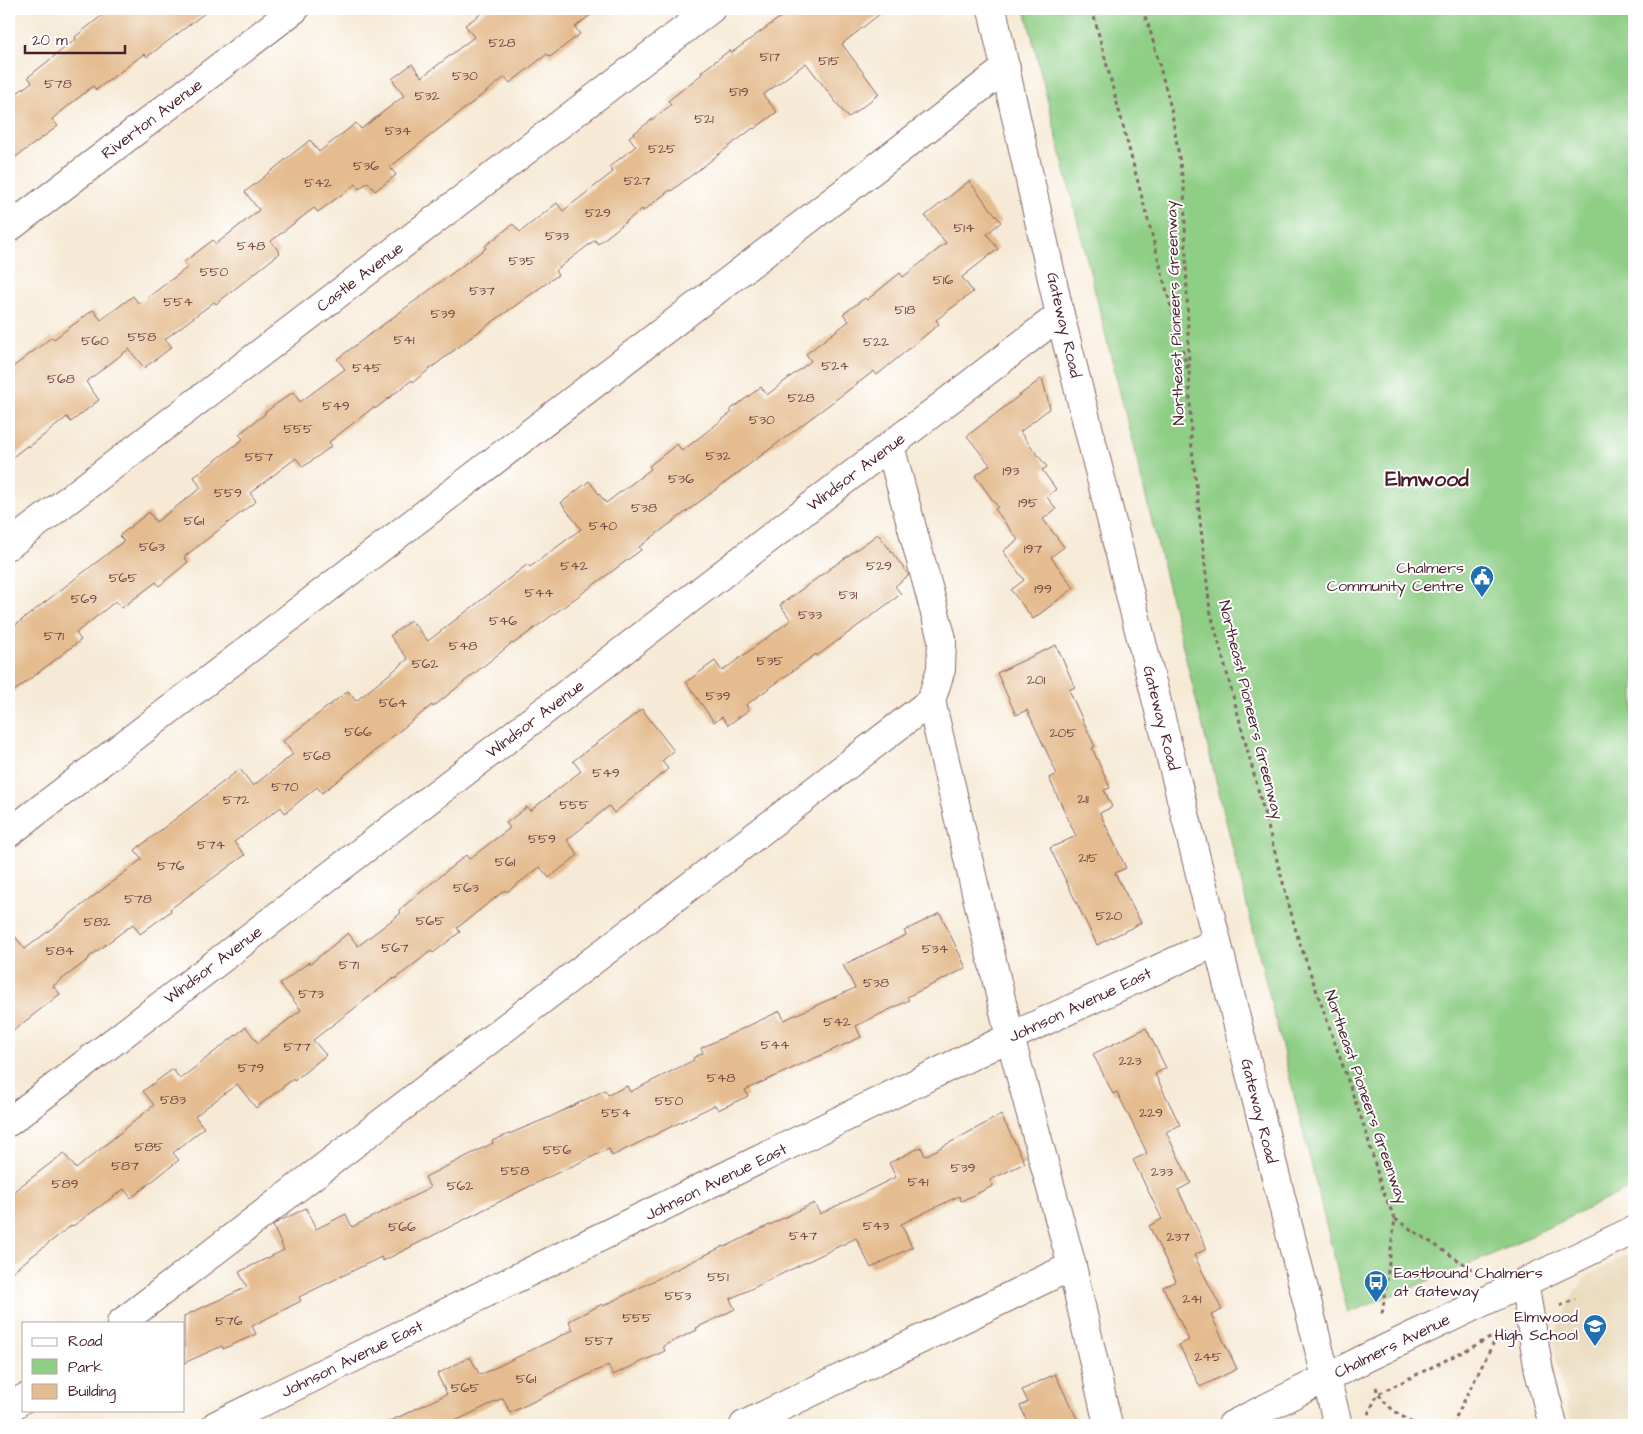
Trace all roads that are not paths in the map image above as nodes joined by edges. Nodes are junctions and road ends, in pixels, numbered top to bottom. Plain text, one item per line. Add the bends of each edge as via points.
1 (295, 9) edge
2 (712, 9) edge
3 (992, 9) edge
4 (1006, 68) junction
5 (9, 228) edge
6 (1060, 315) junction
7 (890, 446) junction
8 (9, 545) edge
9 (931, 701) junction
10 (9, 833) edge
11 (1217, 942) junction
12 (1010, 1037) junction
13 (9, 1122) edge
14 (1634, 1230) edge
15 (1072, 1266) junction
16 (1524, 1282) junction
17 (122, 1322) edge
18 (1326, 1378) junction
19 (22, 1399) edge
20 (9, 1409) edge
21 (216, 1425) edge
22 (744, 1425) edge
23 (1108, 1425) edge
24 (1232, 1425) edge
25 (1338, 1425) edge
26 (1553, 1425) edge

1 - 5 street, Riverton Avenue
2 - 8 street, Castle Avenue
3 - 4 street, Gateway Road
4 - 6 street, Gateway Road
4 - 10 street
6 - 7 street, Windsor Avenue
6 - 11 street, Gateway Road
7 - 9 street via 942,639 941,669
7 - 13 street, Windsor Avenue
9 - 12 street
9 - 17 street
11 - 12 street, Johnson Avenue East
11 - 18 street, Gateway Road
12 - 15 street
12 - 21 street, Johnson Avenue East
14 - 16 street, Chalmers Avenue
15 - 22 street
15 - 23 street
16 - 18 street, Chalmers Avenue
16 - 26 street via 1539,1371
18 - 24 street, Chalmers Avenue
18 - 25 street, Gateway Road
19 - 20 street

